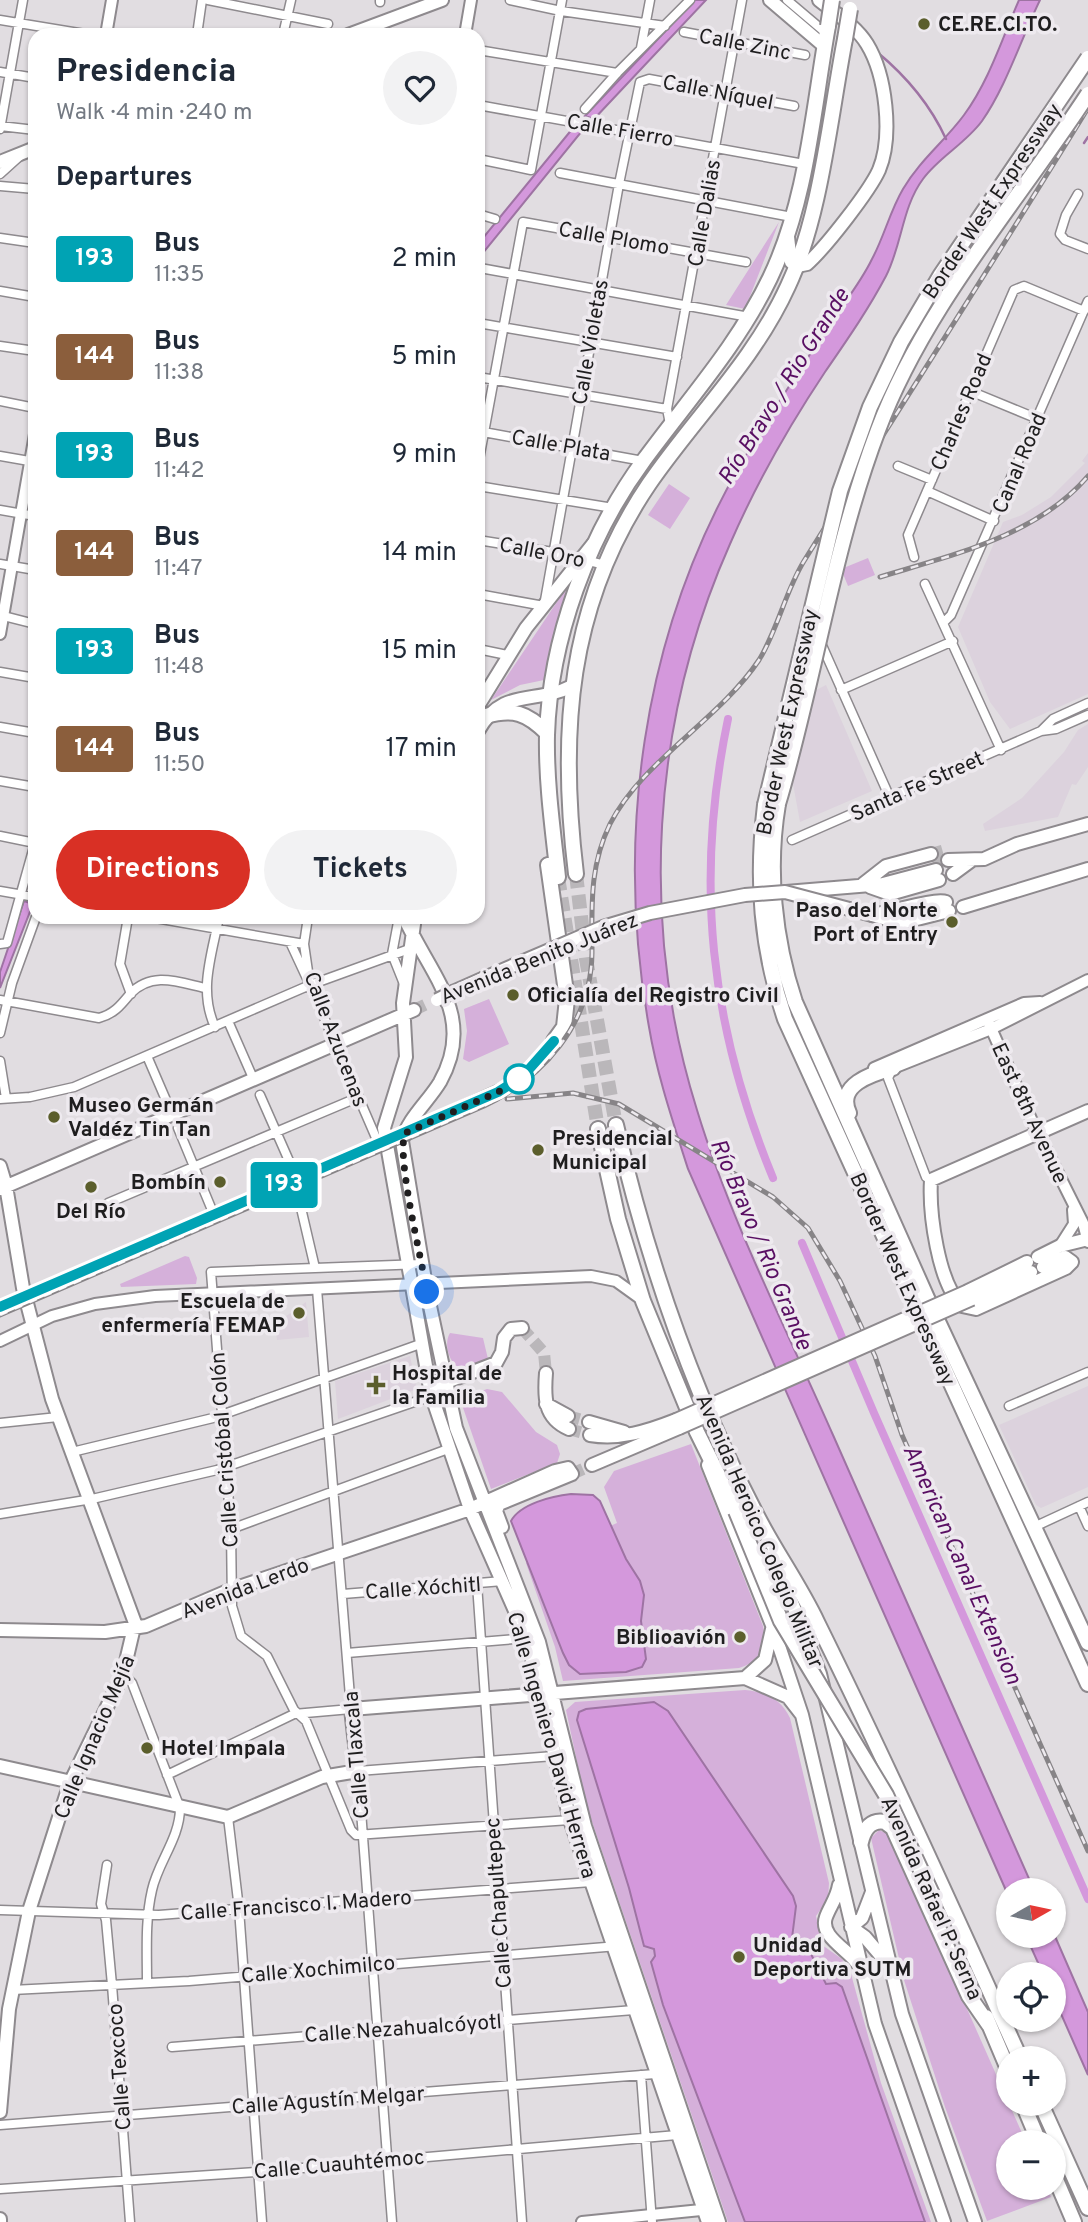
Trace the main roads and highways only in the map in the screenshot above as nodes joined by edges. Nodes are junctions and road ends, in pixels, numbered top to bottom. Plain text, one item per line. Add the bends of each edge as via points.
1 (112, 0) edge
2 (442, 0) edge
3 (819, 0) edge
4 (832, 0) edge
5 (471, 2) edge
6 (780, 2) edge
7 (851, 4) edge
8 (107, 28) edge
9 (367, 28) edge
10 (465, 28) edge
11 (826, 35) junction
12 (1088, 58) edge
13 (1088, 94) edge
14 (28, 151) edge
15 (0, 162) edge
16 (787, 233) junction
17 (797, 266) junction
18 (28, 483) edge
19 (584, 559) junction
20 (2, 615) edge
21 (0, 634) edge
22 (572, 686) junction
23 (551, 693) junction
24 (485, 704) edge
25 (485, 710) edge
26 (485, 711) edge
27 (547, 736) junction
28 (772, 804) junction
29 (1088, 824) edge
30 (973, 860) junction
31 (1088, 869) edge
32 (576, 874) tunnel mouth
33 (558, 877) tunnel mouth
34 (785, 892) junction
35 (965, 905) dead end
36 (948, 906) dead end
37 (872, 915) junction
38 (406, 924) edge
39 (414, 924) edge
40 (412, 933) junction
41 (416, 948) junction
42 (781, 955) junction
43 (1088, 980) edge
44 (433, 1001) tunnel mouth
45 (409, 1012) junction
46 (989, 1024) junction
47 (554, 1041) joint
48 (893, 1068) joint
49 (858, 1075) joint
50 (1088, 1111) edge
51 (616, 1125) tunnel mouth
52 (597, 1129) tunnel mouth
53 (405, 1133) junction
54 (1038, 1133) junction
55 (384, 1148) junction
56 (0, 1166) edge
57 (3, 1188) edge
58 (1073, 1207) junction
59 (1088, 1240) edge
60 (1060, 1246) junction
61 (1035, 1264) junction
62 (426, 1283) junction
63 (411, 1284) junction
64 (25, 1296) junction
65 (927, 1298) junction
66 (643, 1301) junction
67 (0, 1307) edge
68 (33, 1326) junction
69 (522, 1328) dead end
70 (0, 1341) edge
71 (545, 1373) tunnel mouth
72 (445, 1387) junction
73 (431, 1391) junction
74 (568, 1423) tunnel mouth
75 (678, 1424) junction
76 (589, 1429) tunnel mouth
77 (697, 1432) junction
78 (592, 1465) tunnel mouth
79 (483, 1504) junction
80 (470, 1509) junction
81 (755, 1513) junction
82 (507, 1562) junction
83 (503, 1581) junction
84 (525, 1602) junction
85 (772, 1625) junction
86 (135, 1629) junction
87 (0, 1630) edge
88 (1088, 1643) edge
89 (745, 1678) junction
90 (1088, 1684) edge
91 (547, 1694) junction
92 (802, 1715) junction
93 (0, 1766) edge
94 (70, 1783) junction
95 (861, 1842) junction
96 (840, 1880) junction
97 (872, 1891) junction
98 (851, 1927) junction
99 (618, 1945) junction
100 (890, 1965) junction
101 (860, 1968) junction
102 (4, 2009) edge
103 (989, 2025) junction
104 (998, 2046) edge
105 (1015, 2046) edge
106 (1, 2078) edge
107 (0, 2112) edge
108 (1046, 2116) edge
109 (1065, 2200) edge
110 (1088, 2208) edge
111 (709, 2214) edge
112 (652, 2219) edge
113 (582, 2222) edge
114 (719, 2222) edge
115 (944, 2222) edge
116 (975, 2222) edge
117 (1074, 2222) edge

1 - 8 main road
2 - 9 main road
3 - 17 main road via 856,31 874,60 883,99 884,149 869,186 811,260
4 - 11 highway, bridge
5 - 10 main road
6 - 11 main road
7 - 17 highway, bridge via 816,194
11 - 16 highway
12 - 28 highway, Border West Expressway, bridge via 940,276 870,407 839,491
13 - 28 highway, Border West Expressway, bridge via 928,329 878,429
14 - 15 main road
16 - 17 main road via 789,259
16 - 19 highway via 750,318 643,461
17 - 22 highway via 764,333 649,484 606,565
18 - 20 main road
19 - 23 highway
19 - 24 main road, Calle Violetas via 507,655
20 - 21 main road
22 - 23 main road
22 - 32 highway via 567,773
23 - 25 main road
23 - 27 highway
26 - 27 highway via 518,711
27 - 33 highway
27 - 47 highway via 540,789 567,1011 564,1027
28 - 42 highway, Border West Expressway
28 - 90 highway, Border West Expressway via 760,857 761,918 785,1019
29 - 30 main road
30 - 30 main road via 949,863
31 - 35 main road
34 - 37 main road, bridge
34 - 37 main road, Avenida Benito Juárez via 883,884 935,870 937,889 894,902
34 - 44 main road, Avenida Benito Juárez, bridge via 650,913 593,931
36 - 37 main road via 901,923
38 - 40 main road
39 - 40 main road
40 - 41 main road
41 - 45 main road, Calle Ingeniero David Herrera via 405,986
41 - 53 main road via 452,1014 455,1041 446,1070
42 - 49 highway via 830,1071 841,1079
42 - 65 highway, Border West Expressway via 803,1023
43 - 46 main road via 1029,1011
45 - 55 main road, Calle Ingeniero David Herrera via 406,1057 384,1121
45 - 57 main road
46 - 48 main road
46 - 49 main road
46 - 54 main road, East 8th Avenue
47 - 53 main road via 508,1087
48 - 65 highway via 853,1085 845,1098 914,1255
50 - 54 main road
51 - 81 highway, Avenida Heroico Colegio Militar via 667,1310
52 - 66 highway, Avenida Heroico Colegio Militar
53 - 55 main road
53 - 62 main road, Calle Ingeniero David Herrera via 402,1149
54 - 58 main road, East 8th Avenue
54 - 61 main road via 931,1180 930,1196 942,1266 962,1306 976,1309 1072,1262 1065,1257
55 - 63 main road, Calle Ingeniero David Herrera
55 - 64 main road via 296,1180
56 - 57 main road, Calle Ignacio Mejía
57 - 64 main road, Calle Ignacio Mejía
58 - 59 main road, East 8th Avenue
58 - 60 main road, East 8th Avenue via 1074,1224
59 - 60 main road
60 - 61 main road
61 - 75 main road, bridge
62 - 63 main road
62 - 66 main road via 599,1276 625,1285
62 - 72 main road, Calle Ingeniero David Herrera
63 - 68 main road via 155,1296 95,1304 46,1317
63 - 73 main road, Calle Ingeniero David Herrera
64 - 67 main road
64 - 68 main road, Calle Ignacio Mejía
65 - 88 highway
66 - 77 highway, Avenida Heroico Colegio Militar
68 - 70 main road
68 - 86 main road, Calle Ignacio Mejía via 58,1417 92,1499
69 - 72 main road via 506,1334 496,1363
71 - 74 main road via 546,1404 555,1423
72 - 73 main road
72 - 79 main road, Calle Ingeniero David Herrera
73 - 80 main road, Calle Ingeniero David Herrera
75 - 76 main road via 605,1437
75 - 78 main road
77 - 85 main road, Avenida Heroico Colegio Militar
77 - 103 highway, Avenida Rafael P. Serna, bridge via 786,1631 886,1795
79 - 80 main road, Avenida Lerdo
79 - 82 main road, Calle Ingeniero David Herrera
79 - 84 main road, Avenida Lerdo via 562,1468 572,1474 496,1508 526,1590
80 - 83 main road, Calle Ingeniero David Herrera
80 - 86 main road, Avenida Lerdo via 230,1590
81 - 95 main road, Avenida Heroico Colegio Militar via 820,1674
81 - 105 highway, Avenida Rafael P. Serna via 816,1620
82 - 83 main road via 508,1576
82 - 84 main road, Calle Ingeniero David Herrera
83 - 91 main road, Calle Ingeniero David Herrera
84 - 91 main road, Calle Ingeniero David Herrera
85 - 89 main road via 765,1660
85 - 92 main road, Avenida Heroico Colegio Militar
86 - 87 main road, Avenida Lerdo
86 - 94 main road, Calle Ignacio Mejía via 123,1674
89 - 91 main road
89 - 92 main road via 779,1691
91 - 94 main road, Calle Tlaxcala via 351,1709 358,1772 328,1775 228,1817
91 - 99 main road, Calle Ingeniero David Herrera
91 - 99 main road, Calle Ingeniero David Herrera via 554,1756 570,1820
92 - 96 main road, Avenida Heroico Colegio Militar
93 - 94 main road
94 - 102 main road, Calle Ignacio Mejía
95 - 97 main road, Avenida Heroico Colegio Militar
95 - 103 highway via 866,1828 875,1822 893,1828 969,1996
96 - 98 main road, Avenida Heroico Colegio Militar
96 - 101 main road via 825,1929
97 - 98 main road via 862,1917
97 - 100 main road, Avenida Heroico Colegio Militar
98 - 100 main road
98 - 101 main road, Avenida Heroico Colegio Militar
99 - 111 main road, Calle Ingeniero David Herrera
99 - 111 main road, Calle Ingeniero David Herrera via 655,2074
100 - 116 main road, Avenida Heroico Colegio Militar via 920,2072
101 - 115 main road, Avenida Heroico Colegio Militar via 887,2064
102 - 106 main road, Calle Ignacio Mejía
103 - 104 highway, Avenida Rafael P. Serna
106 - 107 main road, Calle Ignacio Mejía
108 - 110 highway
109 - 117 highway
111 - 112 main road
111 - 114 main road, Calle Ingeniero David Herrera
112 - 113 main road

